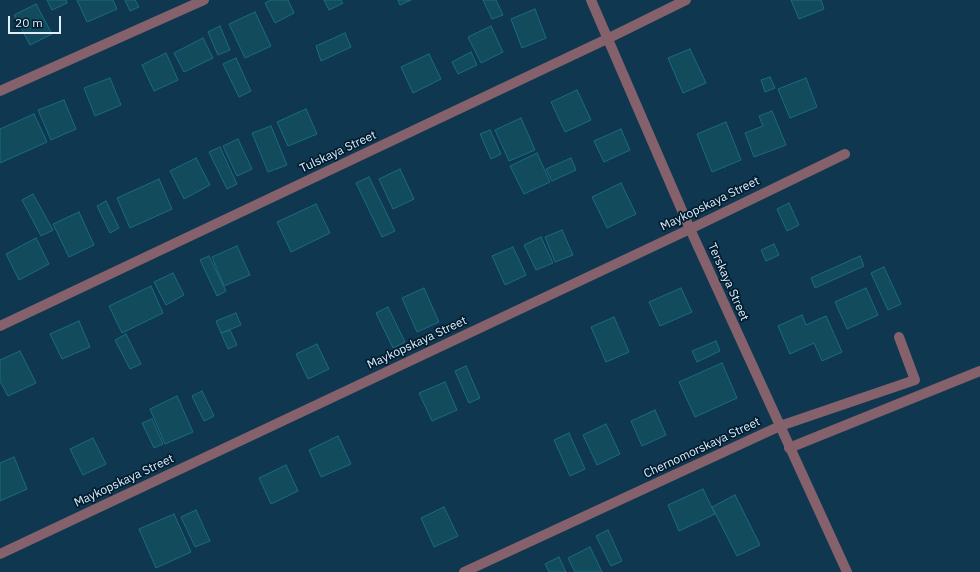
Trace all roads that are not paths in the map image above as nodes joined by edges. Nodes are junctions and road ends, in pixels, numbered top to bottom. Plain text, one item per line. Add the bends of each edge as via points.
1 (204, 0) edge
2 (591, 0) edge
3 (686, 0) edge
4 (609, 38) junction
5 (0, 91) edge
6 (845, 154) dead end
7 (690, 229) junction
8 (0, 326) edge
9 (899, 337) dead end
10 (980, 371) edge
11 (780, 426) junction
12 (790, 448) junction
13 (0, 554) edge
14 (464, 572) edge
15 (847, 572) edge

1 - 5 street
2 - 4 street, Terskaya Street
3 - 4 street, Tulskaya Street
4 - 7 street, Terskaya Street
4 - 8 street, Tulskaya Street
6 - 7 street, Maykopskaya Street
7 - 11 street, Terskaya Street
7 - 13 street, Maykopskaya Street
9 - 11 street, Chernomorskaya Street via 915,380
10 - 12 street
11 - 12 street, Terskaya Street
11 - 14 street, Chernomorskaya Street
12 - 15 street, Terskaya Street

